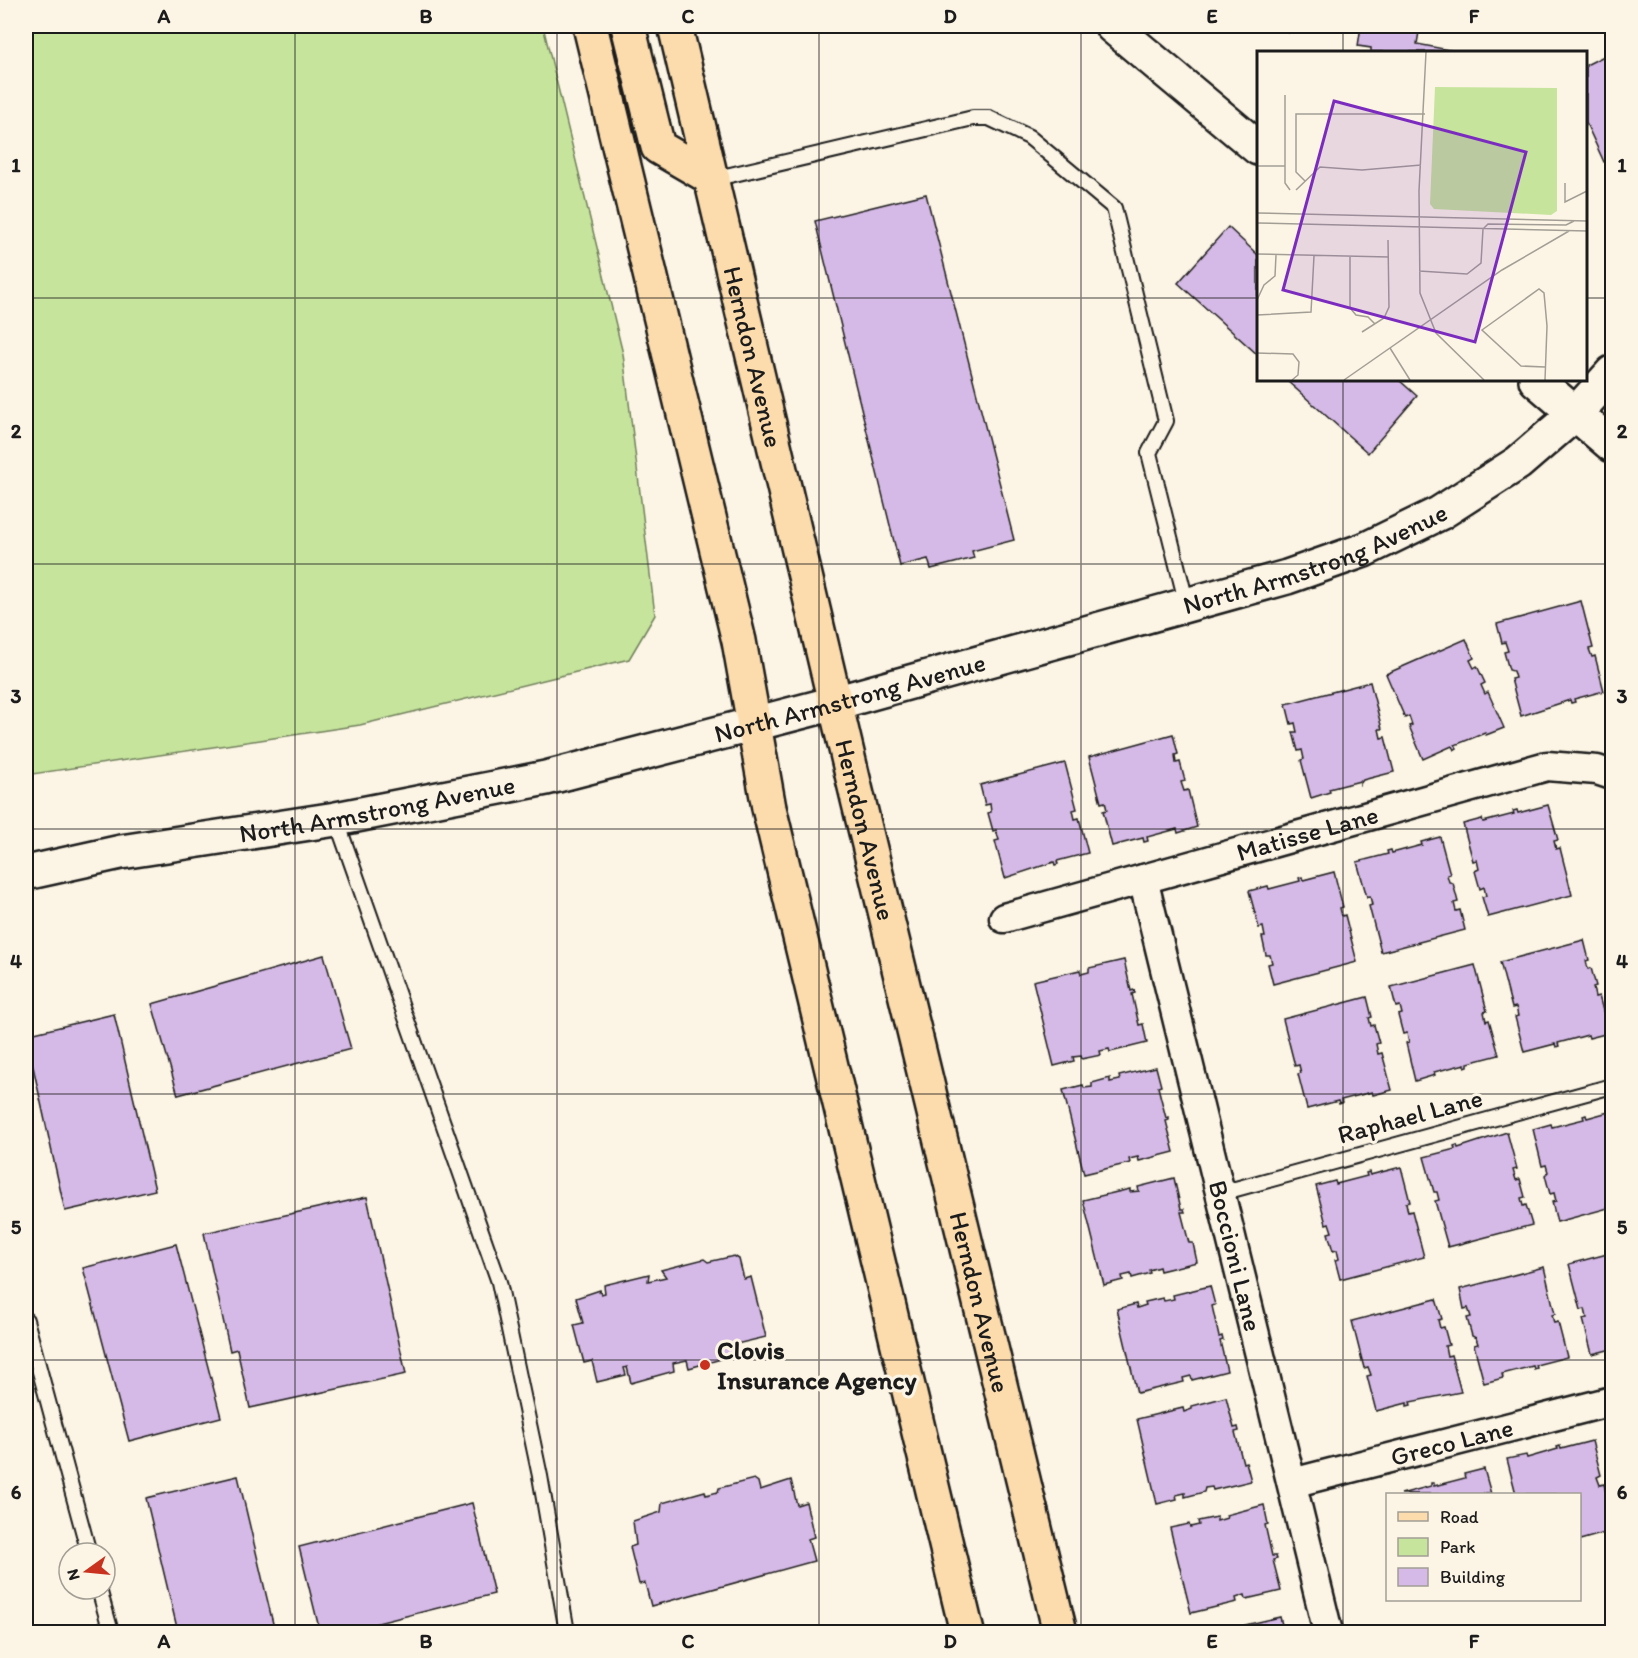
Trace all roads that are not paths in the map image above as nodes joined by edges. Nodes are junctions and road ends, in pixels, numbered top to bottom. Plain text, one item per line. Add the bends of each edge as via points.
1 (590, 26) edge
2 (628, 26) edge
3 (675, 26) edge
4 (1112, 26) edge
5 (1257, 147) edge
6 (712, 179) junction
7 (1612, 373) edge
8 (1537, 381) edge
9 (1576, 413) junction
10 (1612, 445) edge
11 (1187, 605) junction
12 (835, 703) junction
13 (754, 723) junction
14 (1612, 775) edge
15 (336, 819) junction
16 (26, 873) edge
17 (1143, 879) junction
18 (1004, 918) dead end
19 (1612, 1086) edge
20 (1221, 1193) junction
21 (26, 1320) edge
22 (1612, 1401) edge
23 (1292, 1484) junction
24 (86, 1541) edge
25 (102, 1601) edge
26 (111, 1632) edge
27 (567, 1632) edge
28 (967, 1632) edge
29 (1060, 1632) edge
30 (1328, 1632) edge

1 - 13 main road via 740,641
2 - 6 main road via 658,147
3 - 6 main road, Herndon Avenue
4 - 5 street
6 - 11 lane via 973,118 989,118 1041,144 1114,207 1166,421 1149,453
6 - 12 main road, Herndon Avenue
7 - 9 street, North Armstrong Avenue
8 - 9 street
9 - 10 street
9 - 11 street, North Armstrong Avenue via 1518,463 1440,513 1364,550
11 - 12 street, North Armstrong Avenue
12 - 13 street, North Armstrong Avenue
12 - 29 main road, Herndon Avenue
13 - 15 street, North Armstrong Avenue via 546,778
13 - 28 main road via 769,808
14 - 17 street, Matisse Lane via 1547,766
15 - 16 street, North Armstrong Avenue via 121,852
15 - 27 lane via 499,1282 540,1476
17 - 18 street, Matisse Lane
17 - 20 street, Boccioni Lane
19 - 20 lane, Raphael Lane
20 - 23 street, Boccioni Lane
21 - 24 lane
22 - 23 street, Greco Lane
23 - 30 street, Boccioni Lane
25 - 26 lane

